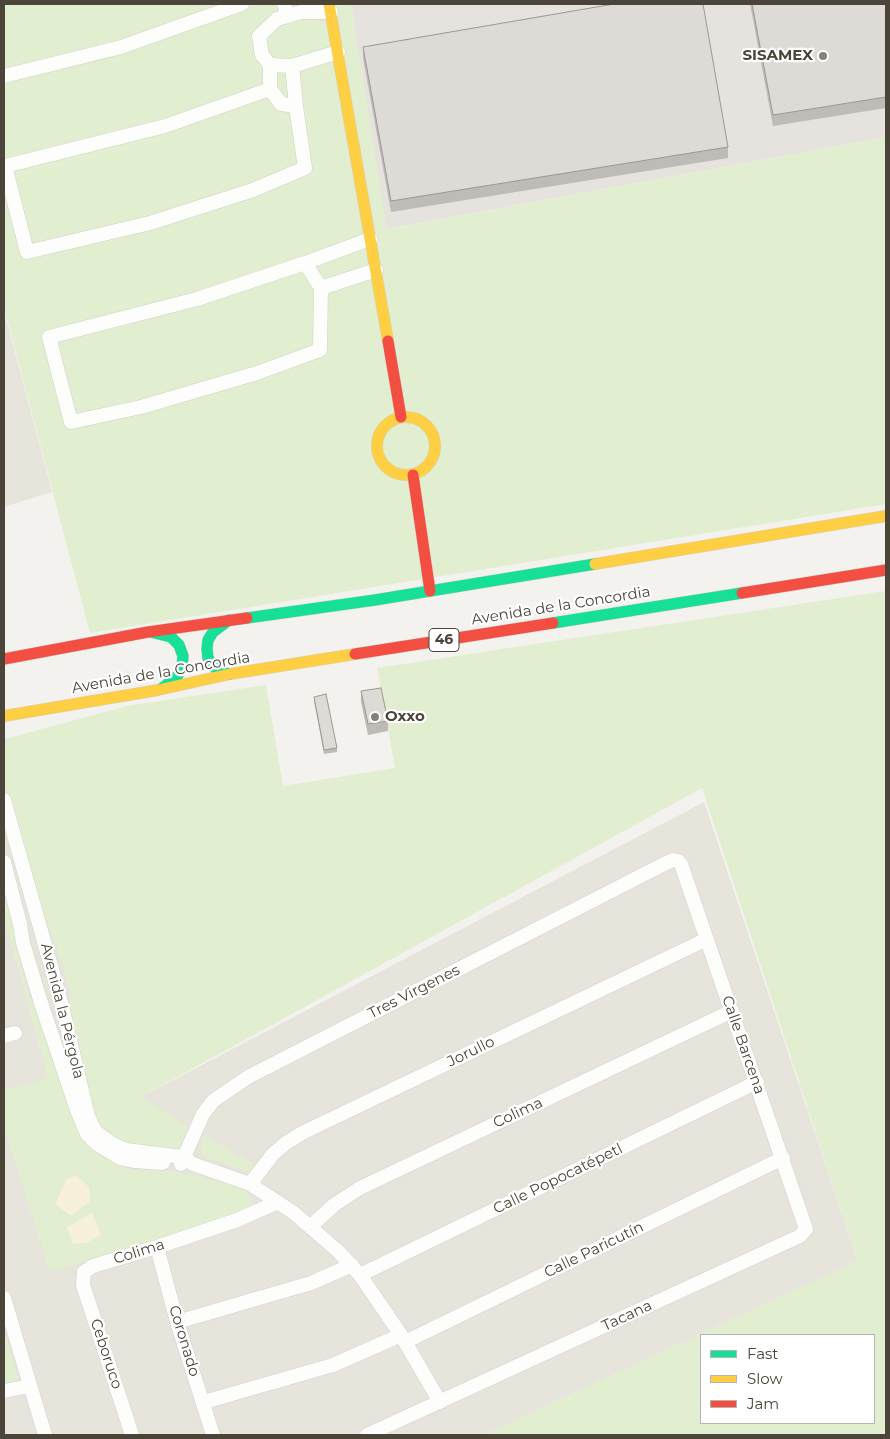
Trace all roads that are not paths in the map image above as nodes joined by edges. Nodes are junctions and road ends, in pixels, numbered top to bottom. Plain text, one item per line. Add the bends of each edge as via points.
1 (242, 4) edge
2 (330, 8) edge
3 (286, 10) edge
4 (338, 52) junction
5 (270, 65) junction
6 (292, 66) junction
7 (4, 76) edge
8 (270, 89) junction
9 (296, 106) junction
10 (370, 239) junction
11 (305, 263) junction
12 (376, 270) junction
13 (321, 288) junction
14 (401, 418) junction
15 (412, 475) junction
16 (886, 516) edge
17 (886, 570) edge
18 (430, 591) junction
19 (229, 620) junction
20 (148, 632) junction
21 (4, 659) edge
22 (230, 674) junction
23 (158, 690) junction
24 (32, 711) junction
25 (4, 716) edge
26 (4, 724) edge
27 (4, 800) edge
28 (4, 862) edge
29 (681, 864) joint
30 (37, 920) junction
31 (20, 924) junction
32 (707, 939) junction
33 (732, 1011) junction
34 (63, 1017) junction
35 (48, 1022) junction
36 (757, 1082) junction
37 (783, 1158) junction
38 (186, 1162) junction
39 (250, 1184) junction
40 (278, 1202) junction
41 (806, 1225) joint
42 (311, 1226) junction
43 (157, 1247) junction
44 (356, 1270) junction
45 (84, 1272) joint
46 (4, 1298) edge
47 (178, 1322) junction
48 (403, 1338) junction
49 (30, 1386) junction
50 (4, 1391) edge
51 (204, 1402) junction
52 (440, 1402) junction
53 (45, 1435) edge
54 (132, 1435) edge
55 (213, 1435) edge
56 (367, 1435) edge

1 - 7 street via 121,47
2 - 3 street via 301,12
2 - 4 main road
3 - 5 street via 259,36 262,55
4 - 6 street
4 - 10 main road
5 - 6 street
5 - 8 street
6 - 9 street
8 - 9 street via 281,104
8 - 9 street via 165,126 5,166 27,252 150,223 253,190 305,168
10 - 11 street
10 - 12 main road
11 - 13 street
11 - 13 street via 197,299 49,337 71,422 141,407 257,373 320,350
12 - 13 street
12 - 14 main road
14 - 15 main road via 421,421 434,436 436,446 429,464
14 - 15 main road via 385,426 377,443 377,452 386,468 403,476
15 - 18 main road
16 - 18 main road
17 - 22 main road, Avenida de la Concordia / 46
18 - 19 main road
19 - 20 main road
19 - 22 main road via 214,632 208,640 207,649 213,666
20 - 21 main road
20 - 23 main road via 172,637 183,656 177,677
22 - 23 main road, Avenida de la Concordia / 46
23 - 24 main road, Avenida de la Concordia / 46
24 - 25 main road, Avenida de la Concordia / 46
24 - 26 street
27 - 30 street, Avenida la Pérgola
28 - 31 street, Avenida la Pérgola
29 - 32 street, Calle Barcena
29 - 38 street, Tres Virgenes via 673,860 668,862 248,1077 213,1101 203,1114
30 - 31 street
30 - 34 street, Avenida la Pérgola
31 - 35 street, Avenida la Pérgola
32 - 33 street, Calle Barcena
32 - 39 street, Jorullo via 304,1132 273,1154
33 - 36 street, Calle Barcena
33 - 42 street, Colima via 360,1188
34 - 35 street
34 - 38 street, Avenida la Pérgola via 88,1116 95,1131 126,1150
35 - 38 street, Avenida la Pérgola via 87,1134 97,1144 127,1160
36 - 37 street, Calle Barcena
36 - 44 street, Calle Popocatépetl
37 - 41 street, Calle Barcena
37 - 48 street, Calle Paricutín
38 - 39 street
39 - 40 street
40 - 42 street
40 - 43 street, Colima via 237,1220
41 - 52 street, Tacana via 800,1236
42 - 44 street
43 - 45 street, Colima via 93,1266
43 - 47 street, Coronado
44 - 47 street, Calle Popocatépetl
44 - 48 street
45 - 54 street, Ceboruco via 83,1284
46 - 49 street
47 - 51 street, Coronado
48 - 51 street, Calle Paricutín via 333,1365
48 - 52 street
49 - 50 street
49 - 53 street
51 - 55 street, Coronado
52 - 56 street, Tacana

